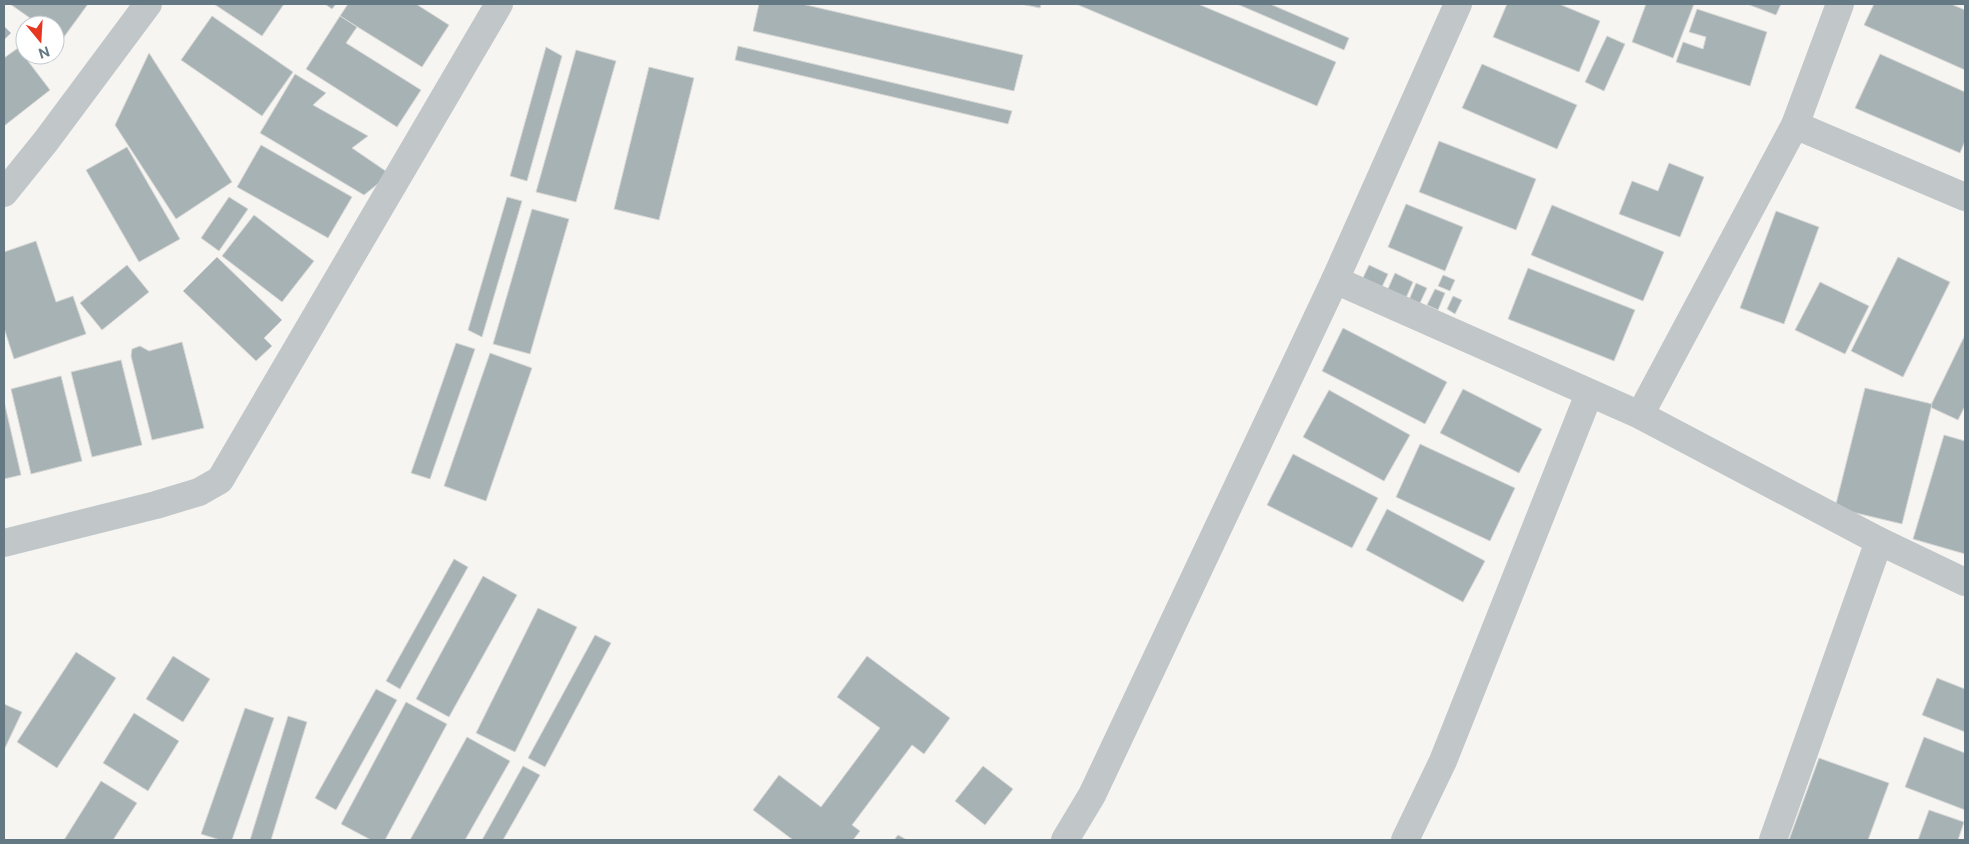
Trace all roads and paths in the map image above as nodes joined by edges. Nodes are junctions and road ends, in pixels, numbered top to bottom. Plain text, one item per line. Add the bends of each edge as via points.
1 (148, 4) edge
2 (1458, 4) edge
3 (1840, 4) edge
4 (490, 7) edge
5 (1795, 125) junction
6 (4, 193) edge
7 (1965, 197) edge
8 (1335, 280) junction
9 (1589, 394) junction
10 (1640, 415) junction
11 (1879, 541) junction
12 (4, 543) edge
13 (1965, 582) edge
14 (1065, 840) edge
15 (1405, 840) edge
16 (1773, 840) edge

1 - 6 street
2 - 8 street
3 - 5 street
4 - 12 street via 220,480 198,492 156,505
5 - 7 street
5 - 10 street
8 - 9 street
8 - 14 street via 1092,795
9 - 10 street
9 - 15 street via 1443,761
10 - 11 street
11 - 13 street
11 - 16 street

